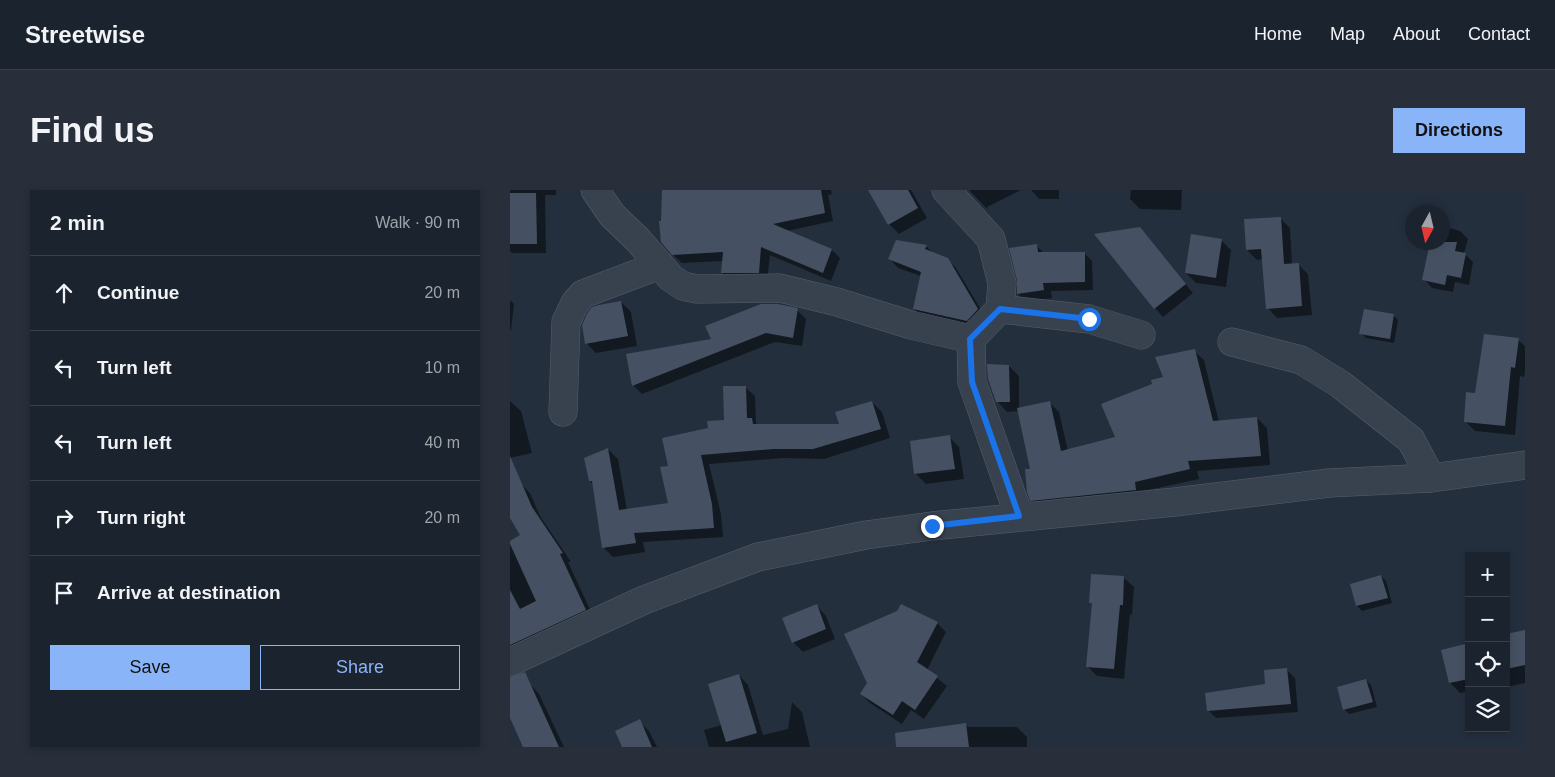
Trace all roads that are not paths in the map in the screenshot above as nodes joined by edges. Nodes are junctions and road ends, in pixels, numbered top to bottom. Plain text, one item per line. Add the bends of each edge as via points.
1 (595, 190) edge
2 (946, 190) edge
3 (660, 265) junction
4 (1000, 309) junction
5 (1141, 335) dead end
6 (970, 339) junction
7 (1232, 342) dead end
8 (564, 412) dead end
9 (1525, 465) edge
10 (1431, 478) junction
11 (1019, 516) junction
12 (510, 662) edge

1 - 3 street via 612,215
2 - 4 street via 991,239 1002,283
3 - 6 street via 683,286 697,289 780,288
3 - 8 street via 583,294 574,302 566,322
4 - 5 street via 1089,319
4 - 6 street
6 - 11 street via 972,382
7 - 10 street via 1302,360 1340,384 1411,440
9 - 10 street
10 - 11 street via 1329,483 1175,502
11 - 12 street via 866,535 758,557 644,600

